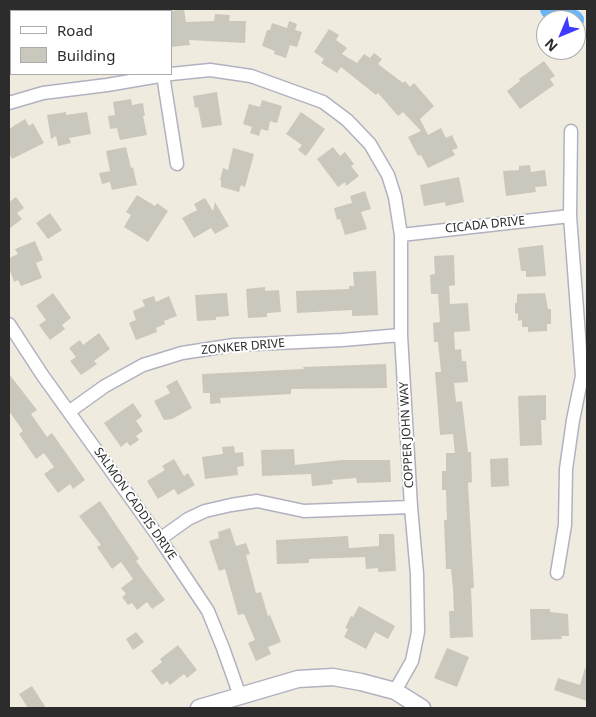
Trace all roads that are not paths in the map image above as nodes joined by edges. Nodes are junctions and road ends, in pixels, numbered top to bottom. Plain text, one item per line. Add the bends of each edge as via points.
1 (172, 74) edge
2 (162, 75) edge
3 (168, 75) edge
4 (9, 103) edge
5 (571, 131) dead end
6 (177, 164) dead end
7 (570, 216) junction
8 (401, 236) junction
9 (9, 324) edge
10 (401, 335) junction
11 (70, 411) junction
12 (411, 507) junction
13 (160, 539) junction
14 (556, 573) dead end
15 (395, 691) junction
16 (240, 696) junction
17 (199, 708) edge
18 (422, 708) edge

1 - 8 street, COPPER JOHN WAY via 210,70 251,76 323,102 347,120 370,144 395,196
2 - 4 street, COPPER JOHN WAY via 43,94
3 - 6 street
5 - 7 street
7 - 8 street, CICADA DRIVE
7 - 14 street via 582,376 566,469 565,525
8 - 10 street, COPPER JOHN WAY
9 - 11 street, SALMON CADDIS DRIVE
10 - 11 street, ZONKER DRIVE via 234,345 182,353 143,364
10 - 12 street, COPPER JOHN WAY
11 - 13 street, SALMON CADDIS DRIVE
12 - 13 street via 304,510 258,501 205,511
12 - 15 street, COPPER JOHN WAY via 418,574 418,632 412,661
13 - 16 street, SALMON CADDIS DRIVE via 208,611
15 - 16 street via 333,677 298,679
15 - 18 street
16 - 17 street

